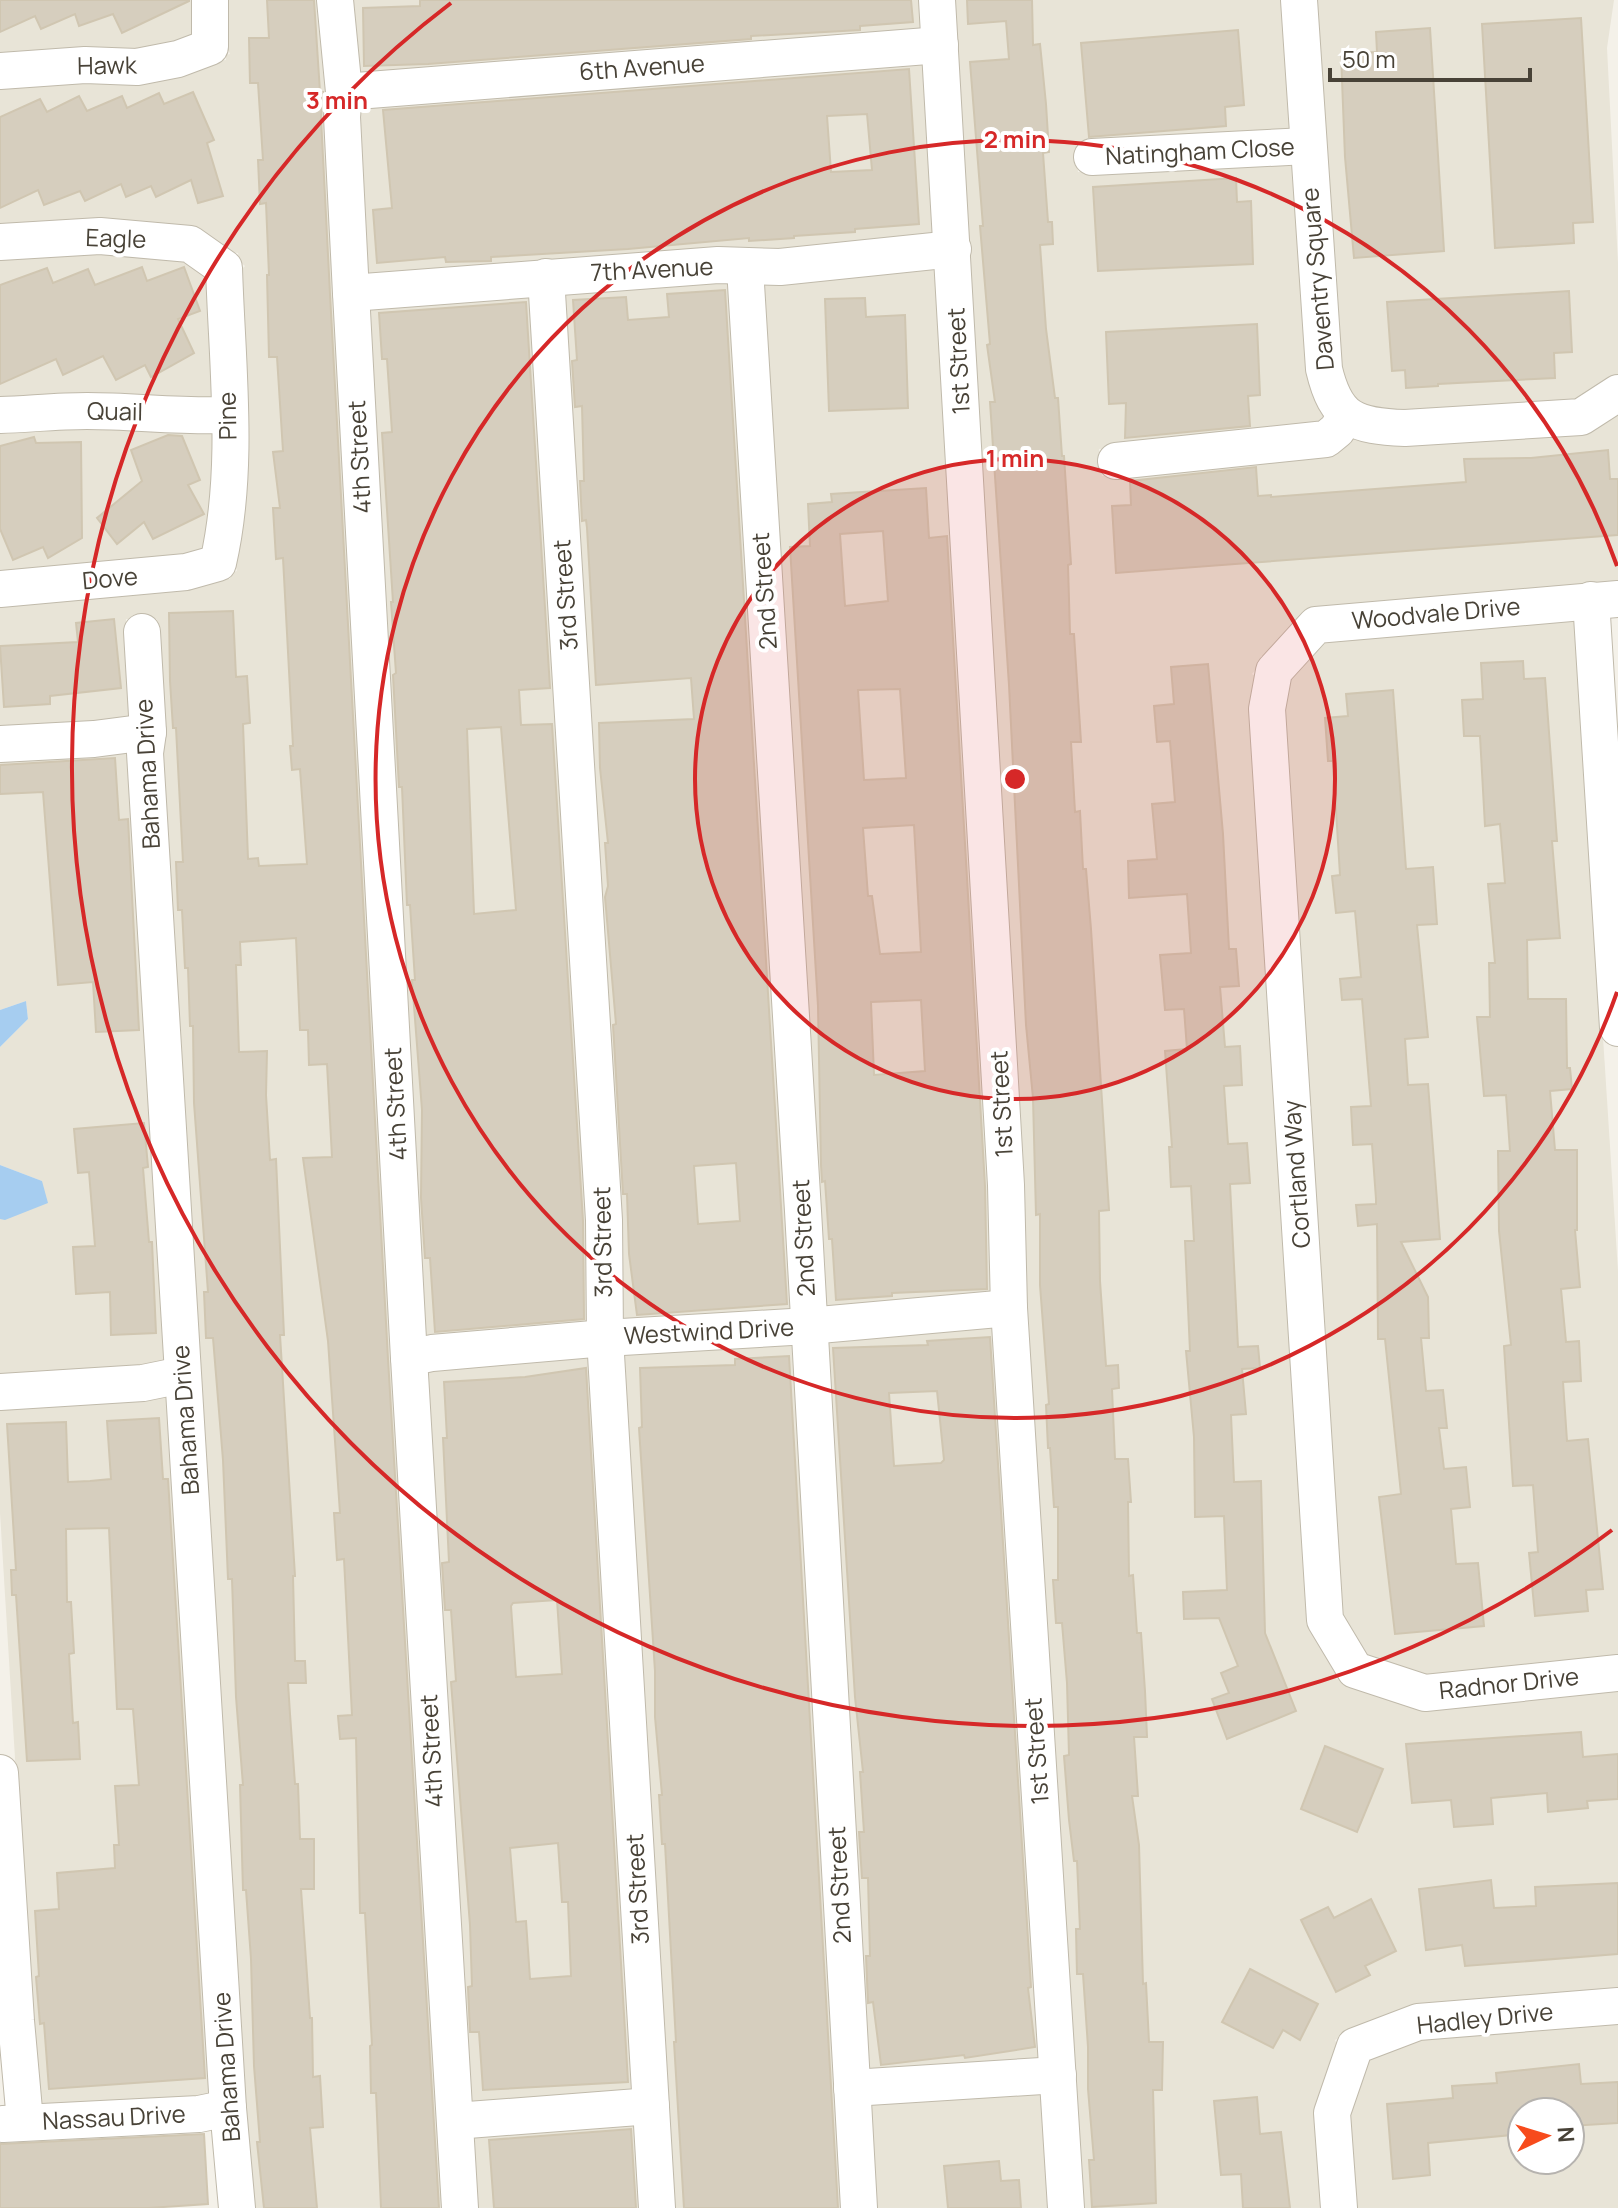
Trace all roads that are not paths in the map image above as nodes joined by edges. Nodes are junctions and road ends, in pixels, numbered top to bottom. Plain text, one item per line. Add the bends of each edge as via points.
1 (210, 0) edge
2 (335, 0) edge
3 (937, 0) edge
4 (1299, 0) edge
5 (940, 45) junction
6 (0, 71) edge
7 (344, 92) junction
8 (1307, 146) junction
9 (1092, 157) dead end
10 (0, 242) edge
11 (953, 249) junction
12 (224, 268) joint
13 (745, 268) junction
14 (546, 277) junction
15 (351, 293) junction
16 (1618, 393) edge
17 (0, 415) edge
18 (229, 415) junction
19 (1345, 416) junction
20 (1116, 461) dead end
21 (218, 563) joint
22 (0, 589) edge
23 (1604, 600) edge
24 (142, 632) dead end
25 (1274, 671) joint
26 (148, 732) junction
27 (0, 744) edge
28 (1618, 1028) edge
29 (1009, 1308) junction
30 (808, 1326) junction
31 (605, 1338) junction
32 (409, 1358) junction
33 (182, 1375) junction
34 (0, 1392) edge
35 (1355, 1670) joint
36 (1618, 1673) edge
37 (0, 1773) edge
38 (1618, 2006) edge
39 (1058, 2075) junction
40 (852, 2088) junction
41 (651, 2106) junction
42 (228, 2108) junction
43 (455, 2121) junction
44 (12, 2123) edge
45 (237, 2208) edge
46 (460, 2208) edge
47 (657, 2208) edge
48 (859, 2208) edge
49 (1066, 2208) edge
50 (1339, 2208) edge

1 - 6 street, Hawk via 210,47 178,59 137,67
2 - 7 street, 4th Street
3 - 5 street, 1st Street
4 - 8 street, Daventry Square
5 - 7 street, 6th Avenue
5 - 11 street, 1st Street
7 - 15 street, 4th Street
8 - 9 street, Natingham Close
8 - 19 street, Daventry Square via 1324,369
10 - 12 street, Eagle via 100,236 190,244
11 - 13 street, 7th Avenue
11 - 29 street, 1st Street
12 - 18 street, Pine
13 - 14 street, 7th Avenue via 718,265
13 - 30 street, 2nd Street
14 - 15 street, 7th Avenue
14 - 31 street, 3rd Street via 604,1220
15 - 32 street, 4th Street
16 - 19 street via 1581,417 1405,428
17 - 18 street, Quail
18 - 21 street, Pine via 229,504
19 - 20 street via 1326,439
21 - 22 street, Dove via 186,572
23 - 25 street, Woodvale Drive via 1316,625
23 - 28 street
24 - 26 street, Bahama Drive
25 - 35 street, Cortland Way via 1267,709 1325,1620
26 - 27 street
26 - 33 street, Bahama Drive via 145,753
29 - 30 street, Westwind Drive
29 - 39 street, 1st Street
30 - 31 street, Westwind Drive
30 - 40 street, 2nd Street
31 - 32 street, Westwind Drive
31 - 41 street, 3rd Street
32 - 43 street, 4th Street
33 - 34 street via 143,1383
33 - 42 street, Bahama Drive
35 - 36 street, Radnor Drive via 1425,1693
37 - 44 street via 16,2021
38 - 50 street, Hadley Drive via 1418,2022 1355,2046 1332,2113
39 - 40 street
39 - 49 street, 1st Street
40 - 48 street, 2nd Street
41 - 43 street
41 - 47 street, 3rd Street
42 - 44 street, Nassau Drive
42 - 45 street, Bahama Drive
43 - 46 street, 4th Street

